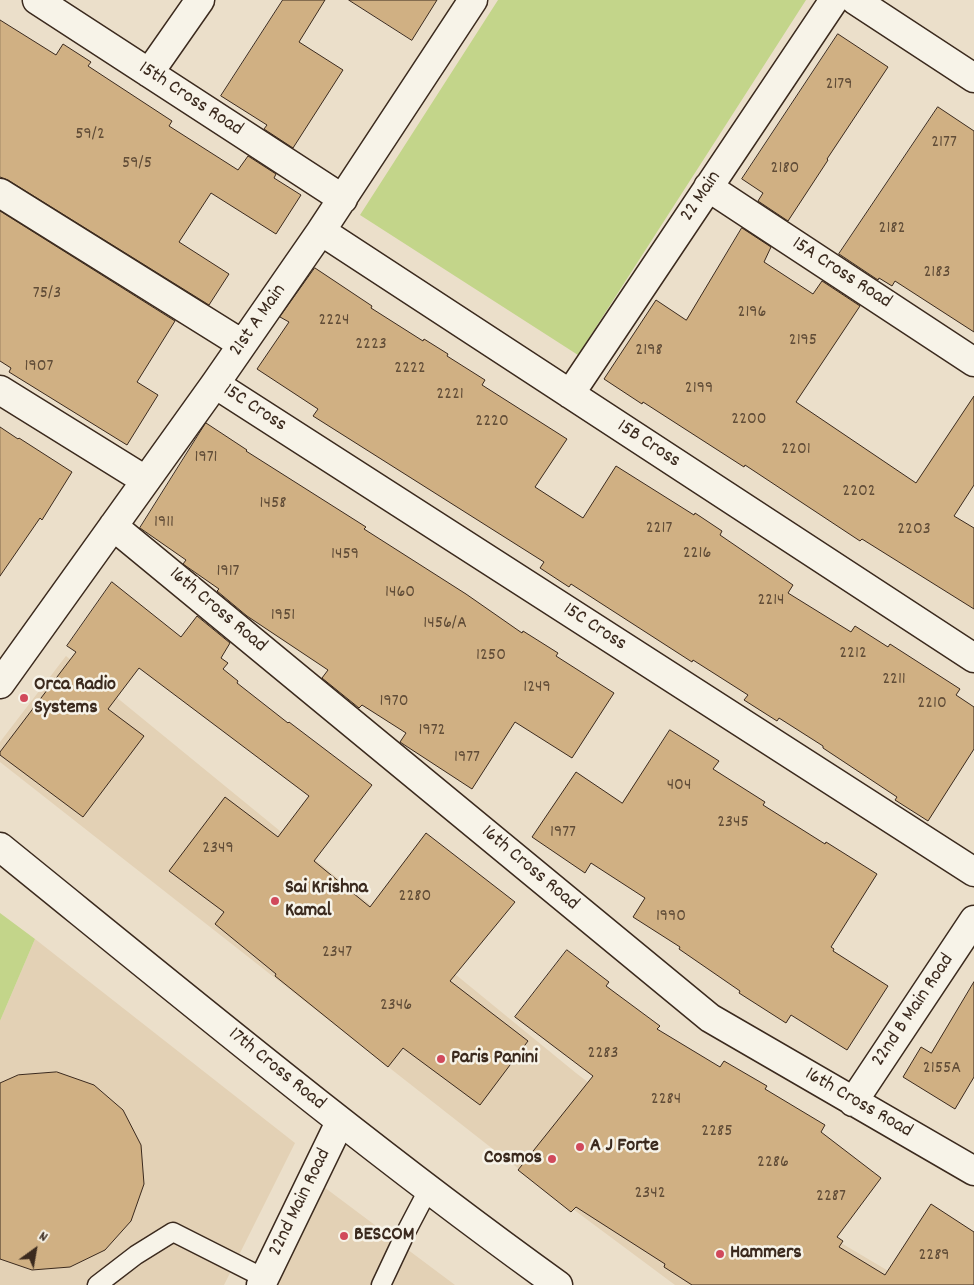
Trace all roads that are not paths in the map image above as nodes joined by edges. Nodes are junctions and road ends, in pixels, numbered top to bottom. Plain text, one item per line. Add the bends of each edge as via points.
1 (37, 0) edge
2 (200, 0) edge
3 (473, 0) edge
4 (834, 0) edge
5 (855, 0) edge
6 (150, 73) junction
7 (974, 78) edge
8 (708, 187) junction
9 (0, 193) edge
10 (343, 199) junction
11 (322, 231) junction
12 (242, 344) junction
13 (974, 362) edge
14 (215, 384) junction
15 (0, 390) edge
16 (570, 394) junction
17 (145, 480) junction
18 (114, 526) junction
19 (974, 658) edge
20 (0, 684) edge
21 (0, 847) edge
22 (974, 872) edge
23 (974, 920) edge
24 (853, 1102) junction
25 (340, 1122) junction
26 (974, 1171) edge
27 (428, 1190) junction
28 (263, 1282) edge
29 (97, 1285) edge
30 (381, 1285) edge
31 (558, 1285) edge

1 - 6 street, 15th Cross Road
2 - 6 street
3 - 10 street, 21st A Main
4 - 8 street, 22 Main
5 - 7 street
6 - 10 street, 15th Cross Road
8 - 13 street, 15A Cross Road
8 - 16 street, 22 Main
9 - 12 street
10 - 11 street, 21st A Main
11 - 12 street, 21st A Main
11 - 16 street, 15B Cross
12 - 14 street, 21st A Main
14 - 17 street, 21st A Main
14 - 22 street, 15C Cross
15 - 17 street
16 - 19 street, 15B Cross
17 - 18 street, 21st A Main
18 - 20 street, 21st A Main
18 - 24 street, 16th Cross Road via 710,1018
21 - 25 street, 17th Cross Road
23 - 24 street, 22nd B Main Road
24 - 26 street, 16th Cross Road
25 - 27 street, 17th Cross Road
25 - 28 street, 22nd Main Road
27 - 30 lane
27 - 31 street, 17th Cross Road
28 - 29 lane via 173,1232

